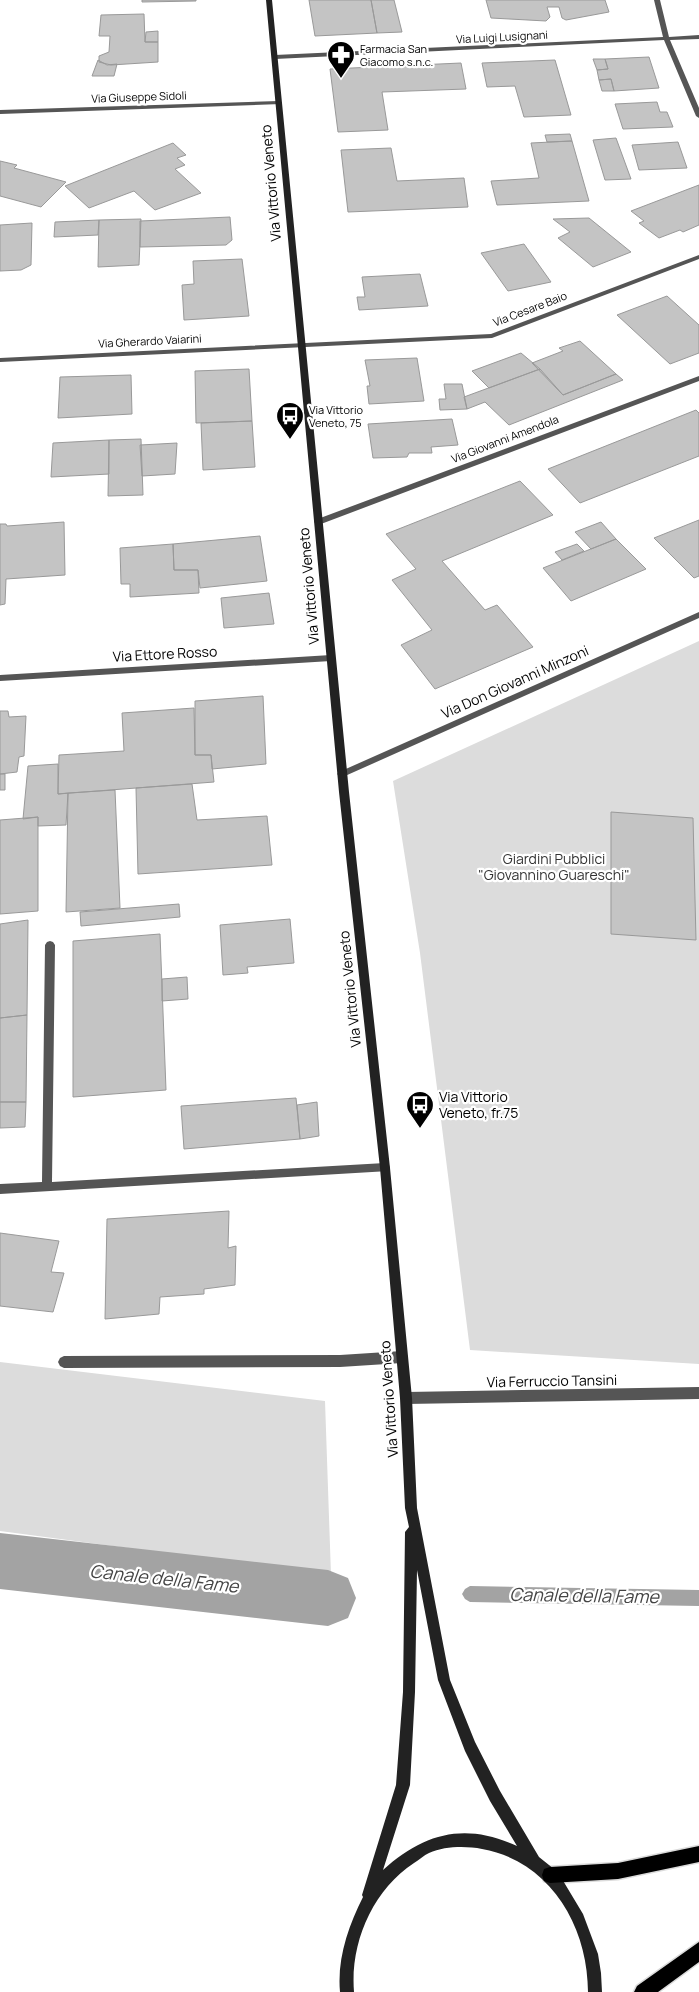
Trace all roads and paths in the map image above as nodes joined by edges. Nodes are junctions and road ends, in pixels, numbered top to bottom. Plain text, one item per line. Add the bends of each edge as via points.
1 (270, 0) edge
2 (657, 0) edge
3 (699, 37) edge
4 (668, 40) junction
5 (275, 58) junction
6 (279, 103) junction
7 (0, 112) edge
8 (699, 116) edge
9 (699, 257) edge
10 (300, 345) junction
11 (0, 360) edge
12 (699, 378) edge
13 (318, 522) junction
14 (699, 615) edge
15 (331, 658) junction
16 (0, 678) edge
17 (342, 774) junction
18 (50, 945) dead end
19 (385, 1168) junction
20 (46, 1187) junction
21 (0, 1189) edge
22 (402, 1357) junction
23 (64, 1362) dead end
24 (699, 1393) edge
25 (406, 1398) junction
26 (411, 1508) junction
27 (699, 1854) edge
28 (534, 1862) junction
29 (550, 1875) junction
30 (366, 1902) junction
31 (699, 1951) edge
32 (347, 1992) edge
33 (594, 1992) edge
34 (643, 1992) edge

1 - 5 main road, Via Vittorio Veneto
2 - 4 street
3 - 4 street, Via Luigi Lusignani
4 - 5 street, Via Luigi Lusignani
4 - 8 street
5 - 6 main road, Via Vittorio Veneto
6 - 7 street, Via Giuseppe Sidoli
6 - 10 main road, Via Vittorio Veneto
9 - 10 street, Via Cesare Baio via 492,336
10 - 11 street, Via Gherardo Vaiarini
10 - 13 main road, Via Vittorio Veneto
12 - 13 street, Via Giovanni Amendola
13 - 15 main road, Via Vittorio Veneto
14 - 17 street, Via Don Giovanni Minzoni
15 - 16 street, Via Ettore Rosso
15 - 17 main road, Via Vittorio Veneto
17 - 19 main road, Via Vittorio Veneto
18 - 20 street
19 - 20 street
19 - 22 main road, Via Vittorio Veneto
20 - 21 street
22 - 23 street via 340,1361
22 - 25 main road, Via Vittorio Veneto
24 - 25 street, Via Ferruccio Tansini
25 - 26 main road, Via Vittorio Veneto
26 - 28 main road via 444,1680 470,1746
26 - 30 main road via 409,1692 403,1785
27 - 29 main road via 618,1871
28 - 29 main road
28 - 30 main road via 506,1847 467,1839 428,1846 393,1868
29 - 33 main road via 568,1900 587,1938 595,1980
30 - 32 main road via 352,1941
31 - 34 main road

